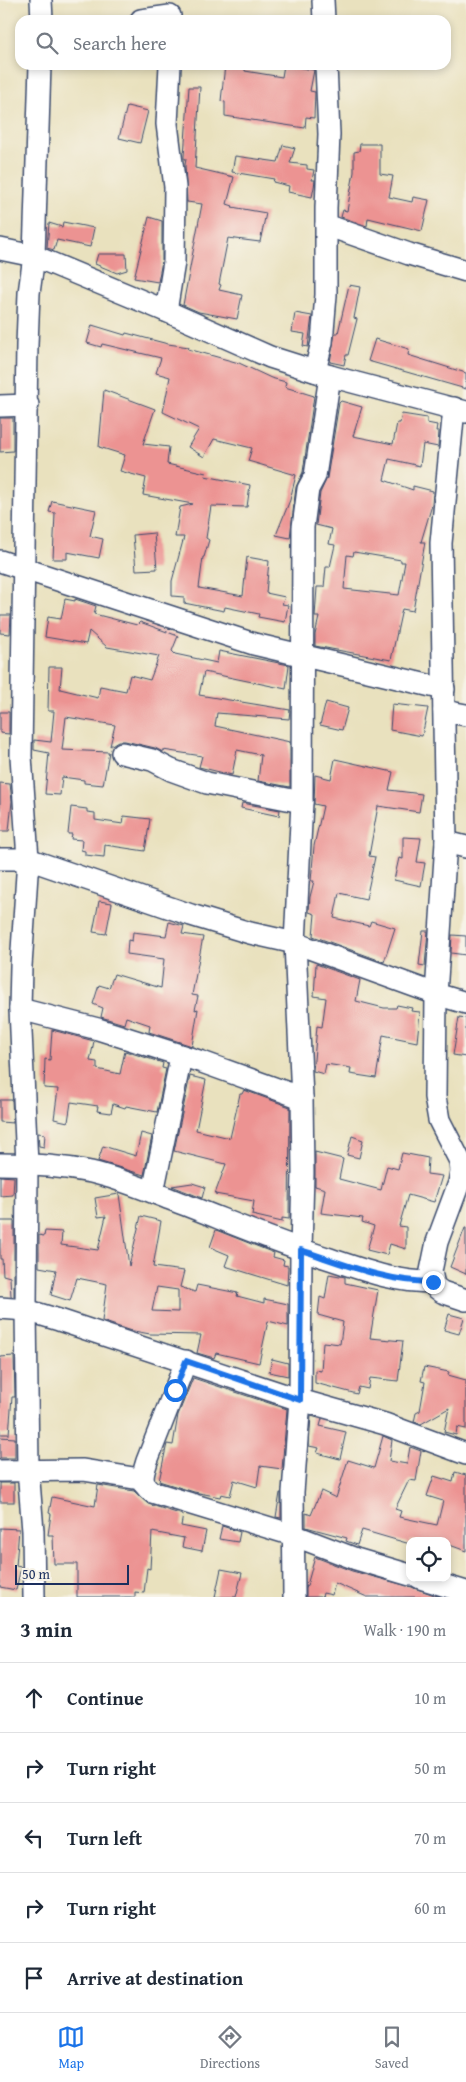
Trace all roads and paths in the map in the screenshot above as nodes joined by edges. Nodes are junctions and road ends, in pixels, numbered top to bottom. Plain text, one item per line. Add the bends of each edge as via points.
1 (41, 0) edge
2 (323, 0) edge
3 (42, 15) edge
4 (324, 15) edge
5 (40, 70) edge
6 (170, 70) edge
7 (326, 70) edge
8 (326, 226) junction
9 (0, 249) edge
10 (34, 256) junction
11 (466, 271) edge
12 (166, 311) junction
13 (322, 373) junction
14 (28, 404) junction
15 (0, 406) edge
16 (460, 410) edge
17 (0, 560) edge
18 (23, 568) junction
19 (302, 656) junction
20 (444, 689) junction
21 (444, 710) junction
22 (466, 716) edge
23 (122, 753) dead end
24 (302, 802) junction
25 (456, 844) edge
26 (0, 859) edge
27 (28, 859) junction
28 (295, 944) junction
29 (436, 994) junction
30 (466, 1003) edge
31 (20, 1009) junction
32 (181, 1057) junction
33 (302, 1098) junction
34 (458, 1142) edge
35 (0, 1164) edge
36 (27, 1164) junction
37 (153, 1192) junction
38 (301, 1250) junction
39 (433, 1282) junction
40 (466, 1300) edge
41 (0, 1308) edge
42 (26, 1310) junction
43 (186, 1361) junction
44 (300, 1400) junction
45 (466, 1454) edge
46 (28, 1469) junction
47 (0, 1471) edge
48 (143, 1483) junction
49 (293, 1535) junction
50 (406, 1574) edge
51 (433, 1582) edge
52 (466, 1592) edge
53 (34, 1597) edge
54 (294, 1597) edge

1 - 3 street
2 - 4 street
5 - 10 street
6 - 12 street via 167,124 175,187 174,262
7 - 8 street via 329,134
8 - 11 street
8 - 13 street
9 - 10 street
10 - 12 street
10 - 14 street via 28,328
12 - 13 street via 270,357
13 - 16 street
13 - 19 street via 315,476 308,490 303,527
14 - 15 street
14 - 18 street
16 - 20 street via 441,543
17 - 18 street
18 - 19 street via 254,644
18 - 27 street via 21,756
19 - 20 street
19 - 24 street
20 - 21 street
21 - 22 street
21 - 25 street
23 - 24 street via 152,760 207,783
24 - 28 street
25 - 29 street
26 - 27 street
27 - 28 street via 191,915
27 - 31 street
28 - 29 street
28 - 33 street
29 - 30 street
29 - 34 street via 435,1097 439,1120
31 - 32 street via 98,1029
31 - 36 street
32 - 33 street
32 - 37 street
33 - 38 street
34 - 39 street via 459,1183 437,1242 431,1271
35 - 36 street
36 - 37 street via 92,1172
36 - 42 street
37 - 38 street
38 - 39 street via 385,1277
38 - 44 street
39 - 40 street via 442,1292
41 - 42 street
42 - 43 street
42 - 46 street
43 - 44 street
43 - 48 street via 147,1461
44 - 45 street via 384,1424
44 - 49 street
46 - 47 street
46 - 48 street via 83,1470 140,1479
46 - 53 street
48 - 49 street via 152,1492
49 - 50 street
49 - 54 street
51 - 52 street

